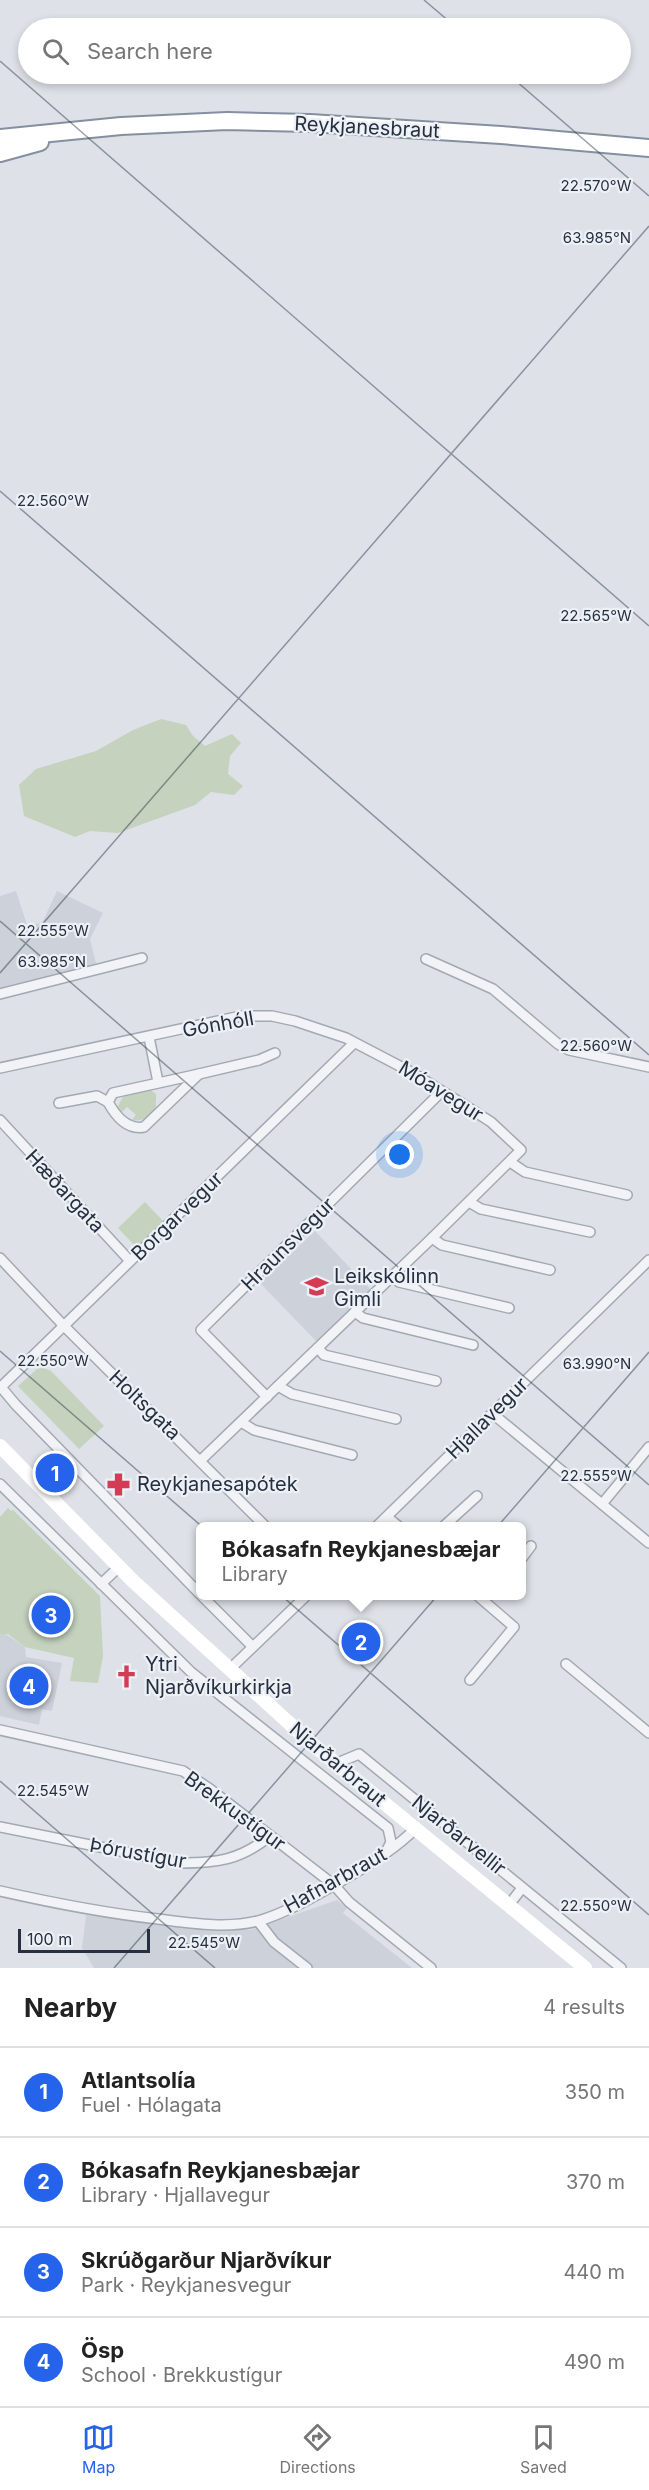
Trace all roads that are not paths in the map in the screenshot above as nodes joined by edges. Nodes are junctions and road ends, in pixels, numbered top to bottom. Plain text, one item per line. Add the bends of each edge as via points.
1 (84, 130) junction
2 (0, 138) edge
3 (649, 148) edge
4 (0, 153) edge
5 (142, 958) dead end
6 (426, 959) dead end
7 (0, 994) edge
8 (149, 1037) junction
9 (354, 1043) junction
10 (275, 1053) dead end
11 (649, 1067) edge
12 (0, 1068) edge
13 (199, 1074) junction
14 (158, 1082) junction
15 (441, 1092) junction
16 (108, 1102) junction
17 (59, 1103) dead end
18 (0, 1120) edge
19 (510, 1162) junction
20 (627, 1195) dead end
21 (469, 1202) junction
22 (590, 1232) dead end
23 (432, 1238) junction
24 (0, 1258) edge
25 (649, 1260) edge
26 (130, 1261) junction
27 (550, 1270) dead end
28 (393, 1276) junction
29 (509, 1308) dead end
30 (355, 1312) junction
31 (63, 1326) junction
32 (473, 1345) dead end
33 (318, 1348) junction
34 (436, 1381) dead end
35 (278, 1386) junction
36 (0, 1387) edge
37 (267, 1397) junction
38 (493, 1414) junction
39 (396, 1419) dead end
40 (241, 1422) junction
41 (0, 1446) edge
42 (649, 1447) edge
43 (352, 1455) dead end
44 (201, 1460) junction
45 (0, 1484) edge
46 (477, 1496) dead end
47 (602, 1504) junction
48 (387, 1517) junction
49 (260, 1522) edge
50 (382, 1522) edge
51 (392, 1522) edge
52 (449, 1522) edge
53 (649, 1544) edge
54 (531, 1546) dead end
55 (526, 1553) edge
56 (119, 1567) junction
57 (101, 1584) junction
58 (196, 1588) edge
59 (208, 1600) edge
60 (302, 1600) edge
61 (487, 1600) edge
62 (252, 1646) junction
63 (566, 1664) dead end
64 (231, 1669) junction
65 (470, 1680) dead end
66 (0, 1730) edge
67 (649, 1733) edge
68 (335, 1764) junction
69 (0, 1827) edge
70 (416, 1829) junction
71 (270, 1836) junction
72 (386, 1852) junction
73 (334, 1885) junction
74 (522, 1888) junction
75 (0, 1891) edge
76 (508, 1905) junction
77 (258, 1921) junction
78 (307, 1968) edge
79 (431, 1968) edge
80 (585, 1968) edge
81 (621, 1968) edge

1 - 2 highway, Reykjanesbraut
1 - 3 highway, Reykjanesbraut via 172,122 310,123
1 - 4 highway, Reykjanesbraut
5 - 7 street
6 - 11 street via 493,989 569,1050
8 - 9 street, Gónhóll via 240,1016 272,1016
8 - 12 street, Gónhóll
8 - 14 street
9 - 15 street, Móavegur
9 - 26 street, Borgarvegur
10 - 13 street
13 - 14 street
13 - 16 street via 144,1127 129,1125 114,1114
14 - 16 street via 113,1093
15 - 19 street, Móavegur via 491,1122 520,1150
15 - 37 street, Hraunsvegur via 201,1330
16 - 17 street via 97,1096
18 - 26 street, Hæðargata
19 - 20 street via 525,1172
19 - 21 street
21 - 22 street via 481,1209
21 - 23 street
23 - 27 street via 442,1245
23 - 28 street
24 - 31 street, Holtsgata
25 - 38 street, Hjallavegur
26 - 31 street, Borgarvegur
28 - 29 street via 399,1282
28 - 30 street
30 - 32 street via 363,1318
30 - 33 street
31 - 36 street, Borgarvegur
31 - 44 street, Holtsgata
33 - 34 street via 324,1355
33 - 35 street
35 - 37 street
35 - 39 street via 292,1394
36 - 58 street
37 - 40 street
38 - 47 street
38 - 48 street, Hjallavegur
40 - 43 street via 254,1430
40 - 44 street
41 - 56 main road, Njarðarbraut
42 - 47 street
44 - 49 street, Holtsgata
45 - 57 street
46 - 52 street
47 - 53 street
48 - 50 street, Hjallavegur
48 - 51 street
54 - 55 street
56 - 57 street
56 - 64 main road, Njarðarbraut
57 - 72 street via 190,1672 388,1828 391,1842
59 - 62 street
60 - 62 street
61 - 65 street via 514,1627
62 - 64 street
63 - 67 street
64 - 68 main road, Njarðarbraut
66 - 71 street, Brekkustígur via 183,1771
68 - 70 main road, Njarðarbraut
68 - 74 street, Njarðarvellir via 360,1754
69 - 71 street, Þórustígur via 180,1863 201,1863 249,1853
70 - 72 street, Hafnarbraut
70 - 76 main road, Njarðarbraut
71 - 73 street, Brekkustígur
72 - 73 street, Hafnarbraut
73 - 77 street, Hafnarbraut
73 - 79 street, Brekkustígur via 348,1902
74 - 76 street, Njarðarvellir
74 - 81 street, Njarðarvellir
75 - 77 street, Hafnarbraut via 74,1908 190,1923
76 - 80 main road, Njarðarbraut
77 - 78 street via 274,1942

